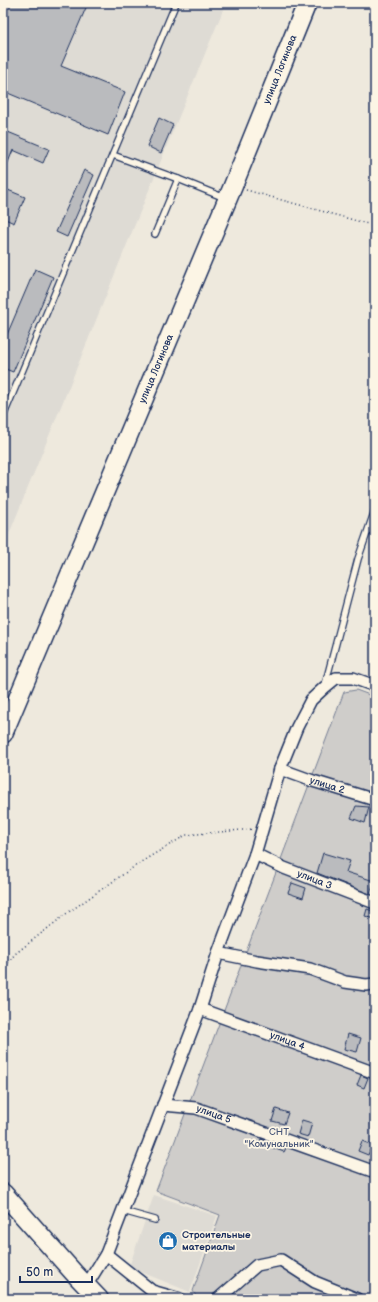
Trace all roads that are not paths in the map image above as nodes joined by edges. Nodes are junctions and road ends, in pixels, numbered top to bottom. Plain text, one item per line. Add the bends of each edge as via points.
1 (176, 3) edge
2 (307, 3) edge
3 (113, 155) junction
4 (178, 179) junction
5 (230, 192) junction
6 (155, 234) dead end
7 (3, 417) edge
8 (375, 510) edge
9 (375, 686) edge
10 (325, 687) junction
11 (3, 734) edge
12 (280, 769) junction
13 (375, 800) edge
14 (255, 854) junction
15 (375, 903) edge
16 (218, 953) junction
17 (375, 984) edge
18 (200, 1009) junction
19 (375, 1073) edge
20 (163, 1105) junction
21 (375, 1172) edge
22 (3, 1193) edge
23 (122, 1211) junction
24 (155, 1220) dead end
25 (106, 1254) junction
26 (93, 1293) edge
27 (180, 1299) edge
28 (218, 1299) edge
29 (357, 1299) edge

1 - 3 lane
2 - 5 main road, улица Логинова
3 - 4 lane
3 - 7 lane
4 - 5 lane
4 - 6 lane
5 - 11 main road, улица Логинова
8 - 10 lane via 358,559
9 - 10 street via 353,678 336,678
10 - 12 street via 311,700
12 - 13 street, улица 2
12 - 14 street
14 - 15 street, улица 3
14 - 16 street
16 - 17 street via 310,969 345,982
16 - 18 street
18 - 19 street, улица 4
18 - 20 street
20 - 21 street, улица 5 via 196,1108
20 - 23 street
22 - 26 main road
23 - 24 lane
23 - 25 street
25 - 26 street
25 - 27 street via 152,1291
28 - 29 street via 257,1265 281,1260 315,1282

